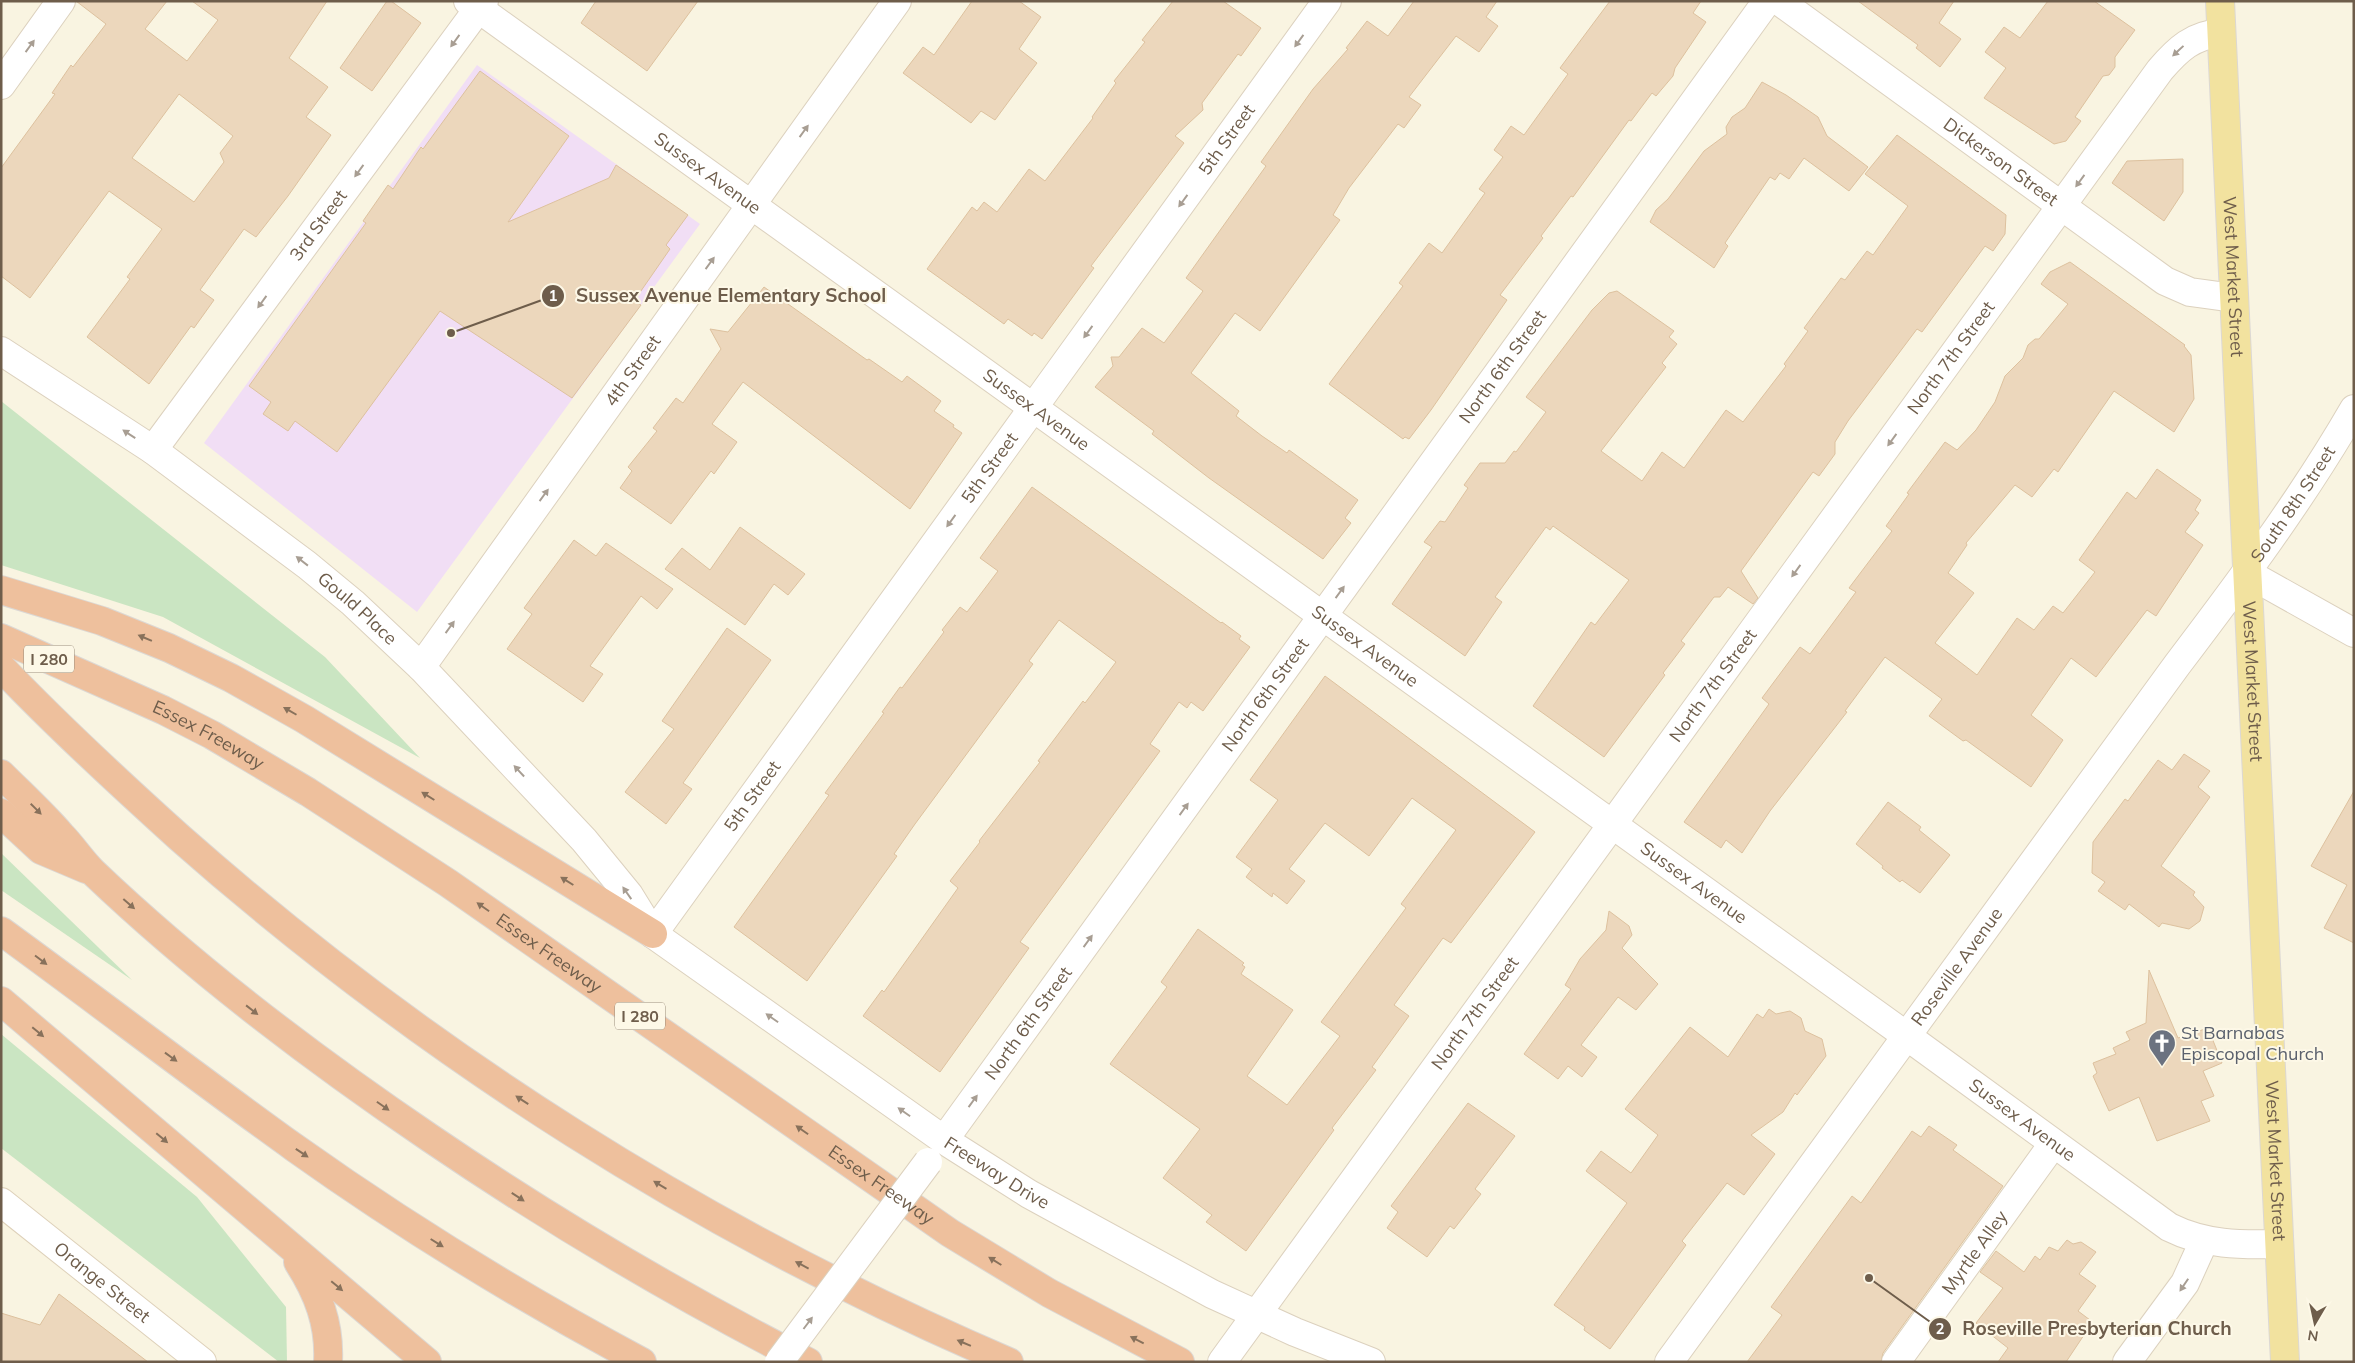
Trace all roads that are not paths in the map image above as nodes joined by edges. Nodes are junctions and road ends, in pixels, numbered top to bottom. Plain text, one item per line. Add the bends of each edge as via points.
1 (61, 1) edge
2 (897, 1) edge
3 (1327, 1) edge
4 (1767, 1) edge
5 (1779, 1) edge
6 (2220, 1) edge
7 (477, 4) edge
8 (2221, 33) junction
9 (1, 85) edge
10 (751, 205) junction
11 (2062, 206) junction
12 (2234, 298) junction
13 (1, 351) edge
14 (1033, 408) junction
15 (2354, 409) edge
16 (153, 450) junction
17 (2247, 573) junction
18 (1, 590) edge
19 (1322, 617) junction
20 (2354, 633) edge
21 (1, 638) edge
22 (1, 667) edge
23 (421, 667) junction
24 (1, 774) edge
25 (1, 814) edge
26 (1611, 825) junction
27 (92, 872) junction
28 (1, 931) edge
29 (653, 934) junction
30 (1, 1001) edge
31 (1908, 1037) junction
32 (944, 1140) junction
33 (2053, 1144) junction
34 (4, 1210) edge
35 (273, 1232) junction
36 (2204, 1241) junction
37 (2278, 1244) junction
38 (1255, 1314) junction
39 (1228, 1354) edge
40 (202, 1362) edge
41 (328, 1362) edge
42 (427, 1362) edge
43 (642, 1362) edge
44 (779, 1362) edge
45 (808, 1362) edge
46 (1009, 1362) edge
47 (1180, 1362) edge
48 (1371, 1362) edge
49 (1669, 1362) edge
50 (1896, 1362) edge
51 (2127, 1362) edge
52 (2285, 1362) edge

9 -> 1 street
10 -> 2 street, 4th Street
3 -> 14 street, 5th Street
19 -> 4 street, North 6th Street
5 - 11 street, Dickerson Street
6 - 8 main road, West Market Street
7 - 10 street, Sussex Avenue
7 -> 16 street, 3rd Street
8 -> 11 street, North 7th Street via 2196,38 2172,56
8 - 12 main road, West Market Street
10 - 14 street, Sussex Avenue
23 -> 10 street, 4th Street
11 - 12 street, Dickerson Street via 2165,280 2190,292
11 -> 26 street, North 7th Street
12 - 17 main road, West Market Street
16 -> 13 street, Gould Place
14 - 19 street, Sussex Avenue
14 -> 29 street, 5th Street
15 - 17 street, South 8th Street via 2328,454
23 -> 16 street, Gould Place via 308,565
17 - 20 street
17 - 31 street, Roseville Avenue via 2176,665
17 - 37 main road, West Market Street
29 -> 18 highway via 231,678 136,634
19 - 26 street, Sussex Avenue
32 -> 19 street, North 6th Street
47 -> 21 highway, Essex Freeway / I 280 via 1058,1298 950,1233 584,976 355,821 163,710
46 -> 22 highway via 864,1297 746,1235 630,1167 477,1070 347,976 256,904 129,792
29 -> 23 street, Gould Place via 629,895 584,840
24 -> 27 highway via 60,833
25 - 27 highway via 41,850
26 - 31 street, Sussex Avenue
26 - 38 street, North 7th Street
27 -> 45 highway via 248,1006 385,1108 518,1198 614,1257
28 -> 43 highway via 296,1148 390,1213 524,1296
32 -> 29 street, Freeway Drive
30 -> 35 highway
31 - 33 street, Sussex Avenue
31 - 49 street, Roseville Avenue
32 - 38 street, Freeway Drive via 1029,1194 1165,1270
44 -> 32 street, North 6th Street, bridge
33 - 36 street, Sussex Avenue via 2169,1227
33 - 50 street, Myrtle Alley
34 - 40 street, Orange Street
35 - 41 highway via 296,1258 318,1296 327,1333
35 -> 42 highway
36 - 37 street, Sussex Avenue
36 -> 51 street via 2185,1283
37 - 52 main road, West Market Street
38 - 39 street, North 7th Street
38 - 48 street, Freeway Drive

